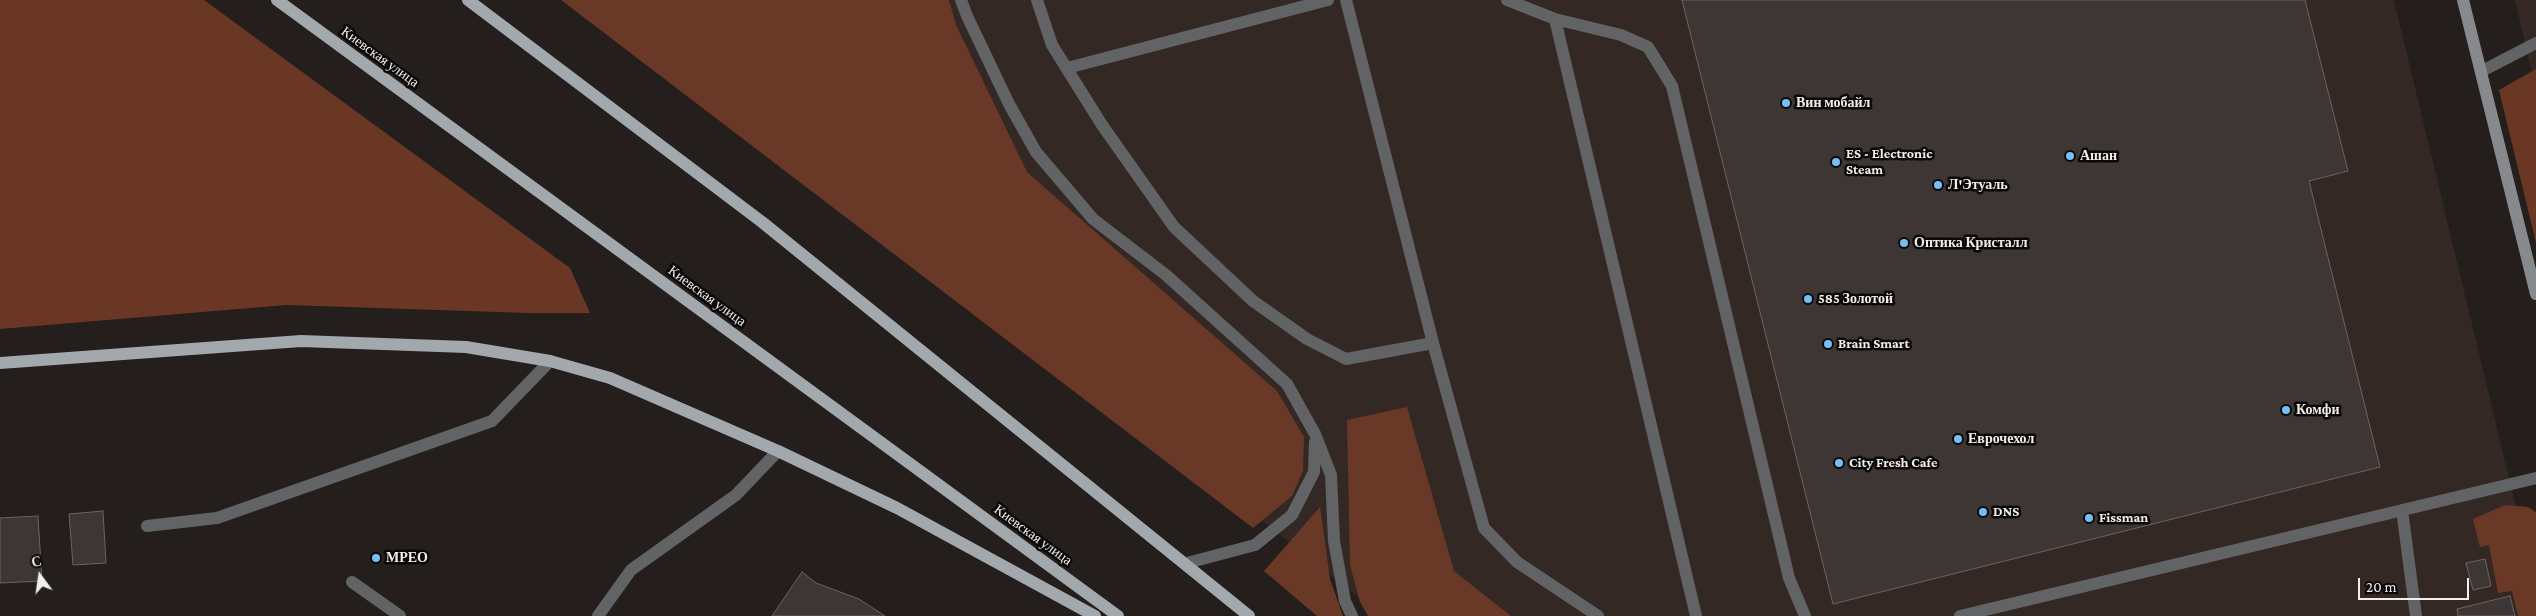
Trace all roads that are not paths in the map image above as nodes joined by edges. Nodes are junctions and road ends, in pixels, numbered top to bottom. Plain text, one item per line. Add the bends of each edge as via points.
1 (277, 0) edge
2 (468, 0) edge
3 (961, 0) edge
4 (1037, 0) edge
5 (1328, 0) edge
6 (1346, 0) edge
7 (1508, 0) edge
8 (2463, 0) edge
9 (1555, 19) junction
10 (2536, 43) edge
11 (1067, 68) junction
12 (2482, 71) junction
13 (2536, 294) edge
14 (1433, 343) junction
15 (550, 360) junction
16 (0, 363) edge
17 (1315, 434) junction
18 (778, 451) junction
19 (2536, 478) edge
20 (2402, 510) junction
21 (147, 526) dead end
22 (1187, 563) junction
23 (352, 582) dead end
24 (400, 616) edge
25 (598, 616) edge
26 (1095, 616) edge
27 (1118, 616) edge
28 (1250, 616) edge
29 (1352, 616) edge
30 (1598, 616) edge
31 (1696, 616) edge
32 (1805, 616) edge
33 (1960, 616) edge
34 (2416, 616) edge

1 - 27 main road, Киевская улица
2 - 22 main road via 762,222
3 - 17 lane via 1009,104 1036,152 1093,219 1166,275 1287,384
4 - 11 lane via 1052,45
5 - 11 lane
6 - 14 lane
7 - 9 lane
8 - 12 main road
9 - 31 lane
9 - 32 lane via 1621,35 1648,47 1672,86 1789,578
10 - 12 lane
11 - 14 lane via 1102,125 1174,226 1253,300 1307,339 1346,359
12 - 13 main road
14 - 30 lane via 1484,528 1517,562
15 - 16 main road via 466,347 301,341
15 - 18 main road via 610,378
15 - 21 lane via 492,421 217,518
17 - 22 lane via 1314,472 1292,515 1254,544
17 - 29 lane via 1331,475 1334,541 1345,602
18 - 25 lane via 736,495 631,570
18 - 26 main road via 897,508
19 - 20 lane
20 - 33 lane
20 - 34 lane
22 - 28 main road
23 - 24 lane

